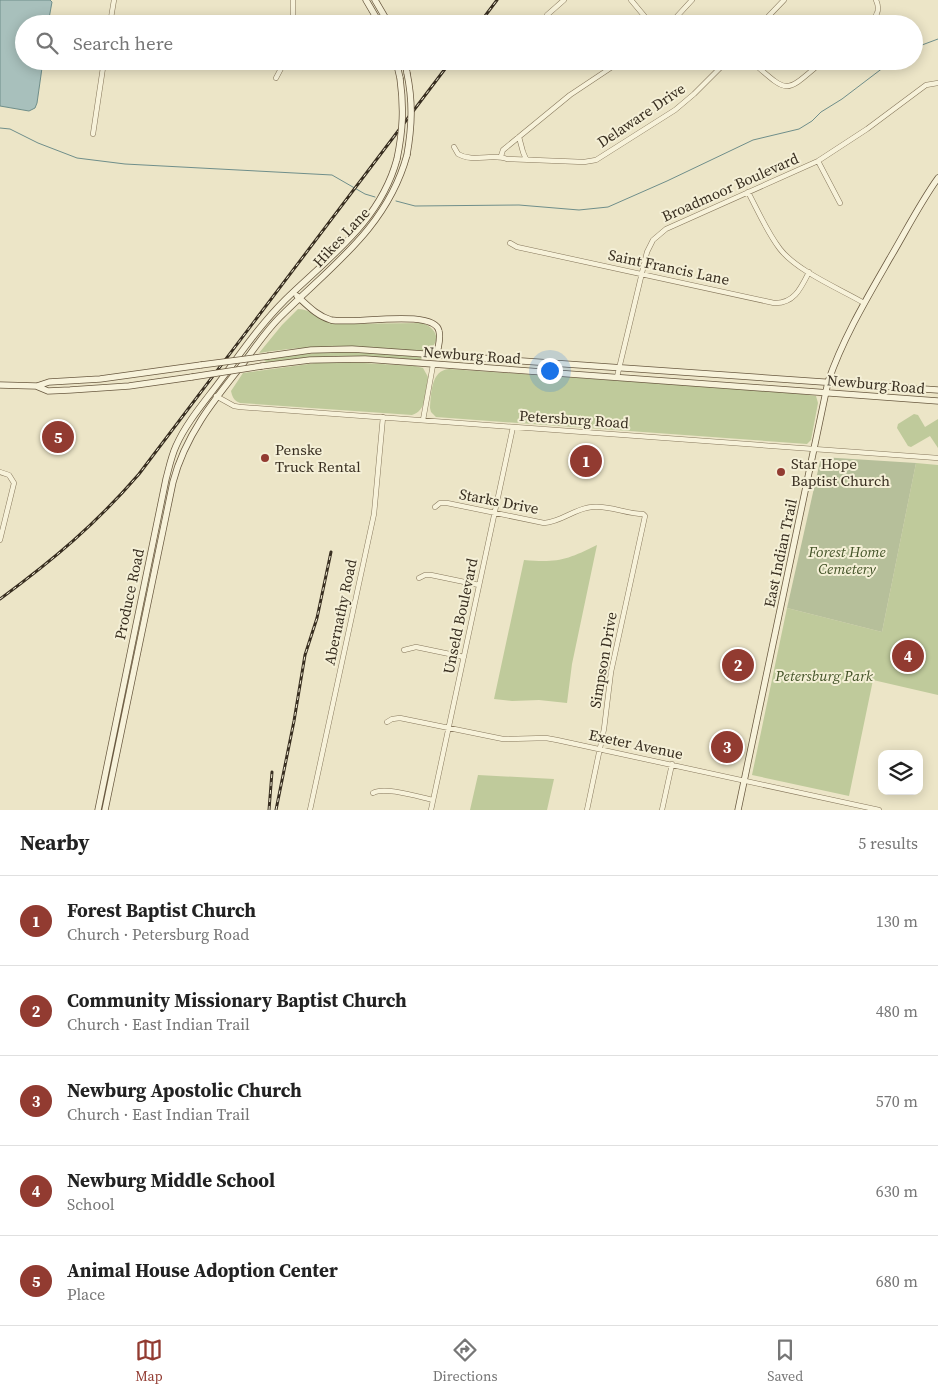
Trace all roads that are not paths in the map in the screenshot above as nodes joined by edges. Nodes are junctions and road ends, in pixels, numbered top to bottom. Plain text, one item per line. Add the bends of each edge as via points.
1 (114, 0) edge
2 (294, 0) edge
3 (366, 0) edge
4 (375, 0) edge
5 (564, 0) edge
6 (630, 0) edge
7 (692, 0) edge
8 (784, 0) edge
9 (876, 0) edge
10 (112, 15) edge
11 (293, 15) edge
12 (375, 15) edge
13 (384, 15) edge
14 (547, 15) edge
15 (643, 15) edge
16 (678, 15) edge
17 (770, 15) edge
18 (876, 15) edge
19 (103, 70) edge
20 (280, 70) edge
21 (398, 70) edge
22 (406, 70) edge
23 (608, 70) edge
24 (718, 70) edge
25 (762, 70) edge
26 (812, 70) edge
27 (276, 78) dead end
28 (938, 83) edge
29 (93, 134) dead end
30 (519, 137) junction
31 (454, 147) dead end
32 (501, 156) junction
33 (526, 159) junction
34 (818, 161) junction
35 (938, 178) edge
36 (748, 192) junction
37 (840, 203) dead end
38 (510, 243) dead end
39 (808, 272) junction
40 (642, 274) junction
41 (293, 292) junction
42 (299, 298) junction
43 (864, 303) junction
44 (437, 354) junction
45 (433, 365) junction
46 (620, 368) junction
47 (617, 377) junction
48 (828, 382) junction
49 (0, 385) edge
50 (36, 386) junction
51 (938, 390) edge
52 (211, 392) junction
53 (825, 393) junction
54 (217, 397) junction
55 (938, 401) edge
56 (383, 417) junction
57 (423, 420) junction
58 (513, 427) junction
59 (815, 449) junction
60 (938, 458) edge
61 (0, 472) edge
62 (435, 507) dead end
63 (495, 513) junction
64 (645, 516) joint
65 (0, 540) edge
66 (420, 578) dead end
67 (479, 585) junction
68 (404, 650) dead end
69 (464, 657) junction
70 (388, 722) dead end
71 (448, 728) junction
72 (600, 749) junction
73 (672, 764) junction
74 (745, 780) junction
75 (373, 793) dead end
76 (433, 800) junction
77 (98, 810) edge
78 (105, 810) edge
79 (310, 810) edge
80 (431, 810) edge
81 (587, 810) edge
82 (662, 810) edge
83 (738, 810) edge
84 (879, 810) edge

1 - 10 street
2 - 11 street
3 - 12 main road
4 - 13 main road
5 - 14 street
6 - 15 street
7 - 16 street
8 - 17 street
9 - 18 street
19 - 29 street
20 - 27 street
21 - 41 main road, Hikes Lane, bridge via 404,115 390,180 371,214
22 - 42 main road, Hikes Lane, bridge via 412,101 411,126 407,155 398,182 376,220
23 - 30 street via 570,95
24 - 33 street, Delaware Drive via 675,110 599,158 584,162
25 - 26 street via 786,87 794,85
28 - 34 street, Broadmoor Boulevard via 926,85 868,129
30 - 32 street via 503,150
30 - 33 street
31 - 32 street, Delaware Drive via 463,156
32 - 33 street, Delaware Drive
34 - 36 street, Broadmoor Boulevard
34 - 37 street
35 - 43 main road, East Indian Trail
36 - 39 street via 780,249
36 - 40 street, Broadmoor Boulevard via 657,235 647,252
38 - 40 street, Saint Francis Lane
39 - 40 street, Saint Francis Lane via 795,296 778,303
39 - 43 street
40 - 46 street, Broadmoor Boulevard
41 - 42 main road
41 - 52 main road, Hikes Lane via 258,329
42 - 44 main road via 321,316 337,321 414,318 432,322 439,332
42 - 54 main road, Hikes Lane via 264,335
43 - 48 main road, East Indian Trail via 837,356
44 - 46 main road, Newburg Road
44 - 50 main road, Newburg Road, bridge via 311,350
45 - 47 main road, Newburg Road
45 - 50 main road, Newburg Road, bridge via 366,359 310,360 119,387 48,391
45 - 57 street
46 - 47 street, Broadmoor Boulevard
46 - 48 main road, Newburg Road
47 - 53 main road, Newburg Road
48 - 51 main road, Newburg Road
48 - 53 main road, East Indian Trail
49 - 50 main road, Newburg Road
52 - 54 street, Petersburg Road
52 - 77 main road, Produce Road via 176,446 166,479
53 - 55 main road, Newburg Road
53 - 59 main road, East Indian Trail
54 - 56 street, Petersburg Road via 240,407
54 - 78 main road, Produce Road via 192,433 178,463
56 - 57 street, Petersburg Road
56 - 79 street, Abernathy Road via 374,514
57 - 58 street, Petersburg Road
58 - 59 street, Petersburg Road
58 - 63 street, Unseld Boulevard
59 - 60 street, Petersburg Road
59 - 74 main road, East Indian Trail
61 - 65 street via 10,475 14,482
62 - 63 street, Starks Drive via 446,503
63 - 64 street, Starks Drive via 544,523 559,521 593,507
63 - 67 street, Unseld Boulevard
64 - 72 street, Simpson Drive via 610,679
66 - 67 street via 431,575
67 - 69 street, Unseld Boulevard
68 - 69 street via 416,647
69 - 71 street, Unseld Boulevard
70 - 71 street, Exeter Avenue via 400,718
71 - 72 street, Exeter Avenue via 503,739 546,738
71 - 76 street, Unseld Boulevard
72 - 73 street, Exeter Avenue
72 - 81 street, Simpson Drive
73 - 74 street, Exeter Avenue
73 - 82 street
74 - 83 main road, East Indian Trail
74 - 84 street, Exeter Avenue
75 - 76 street via 384,790
76 - 80 street, Unseld Boulevard

